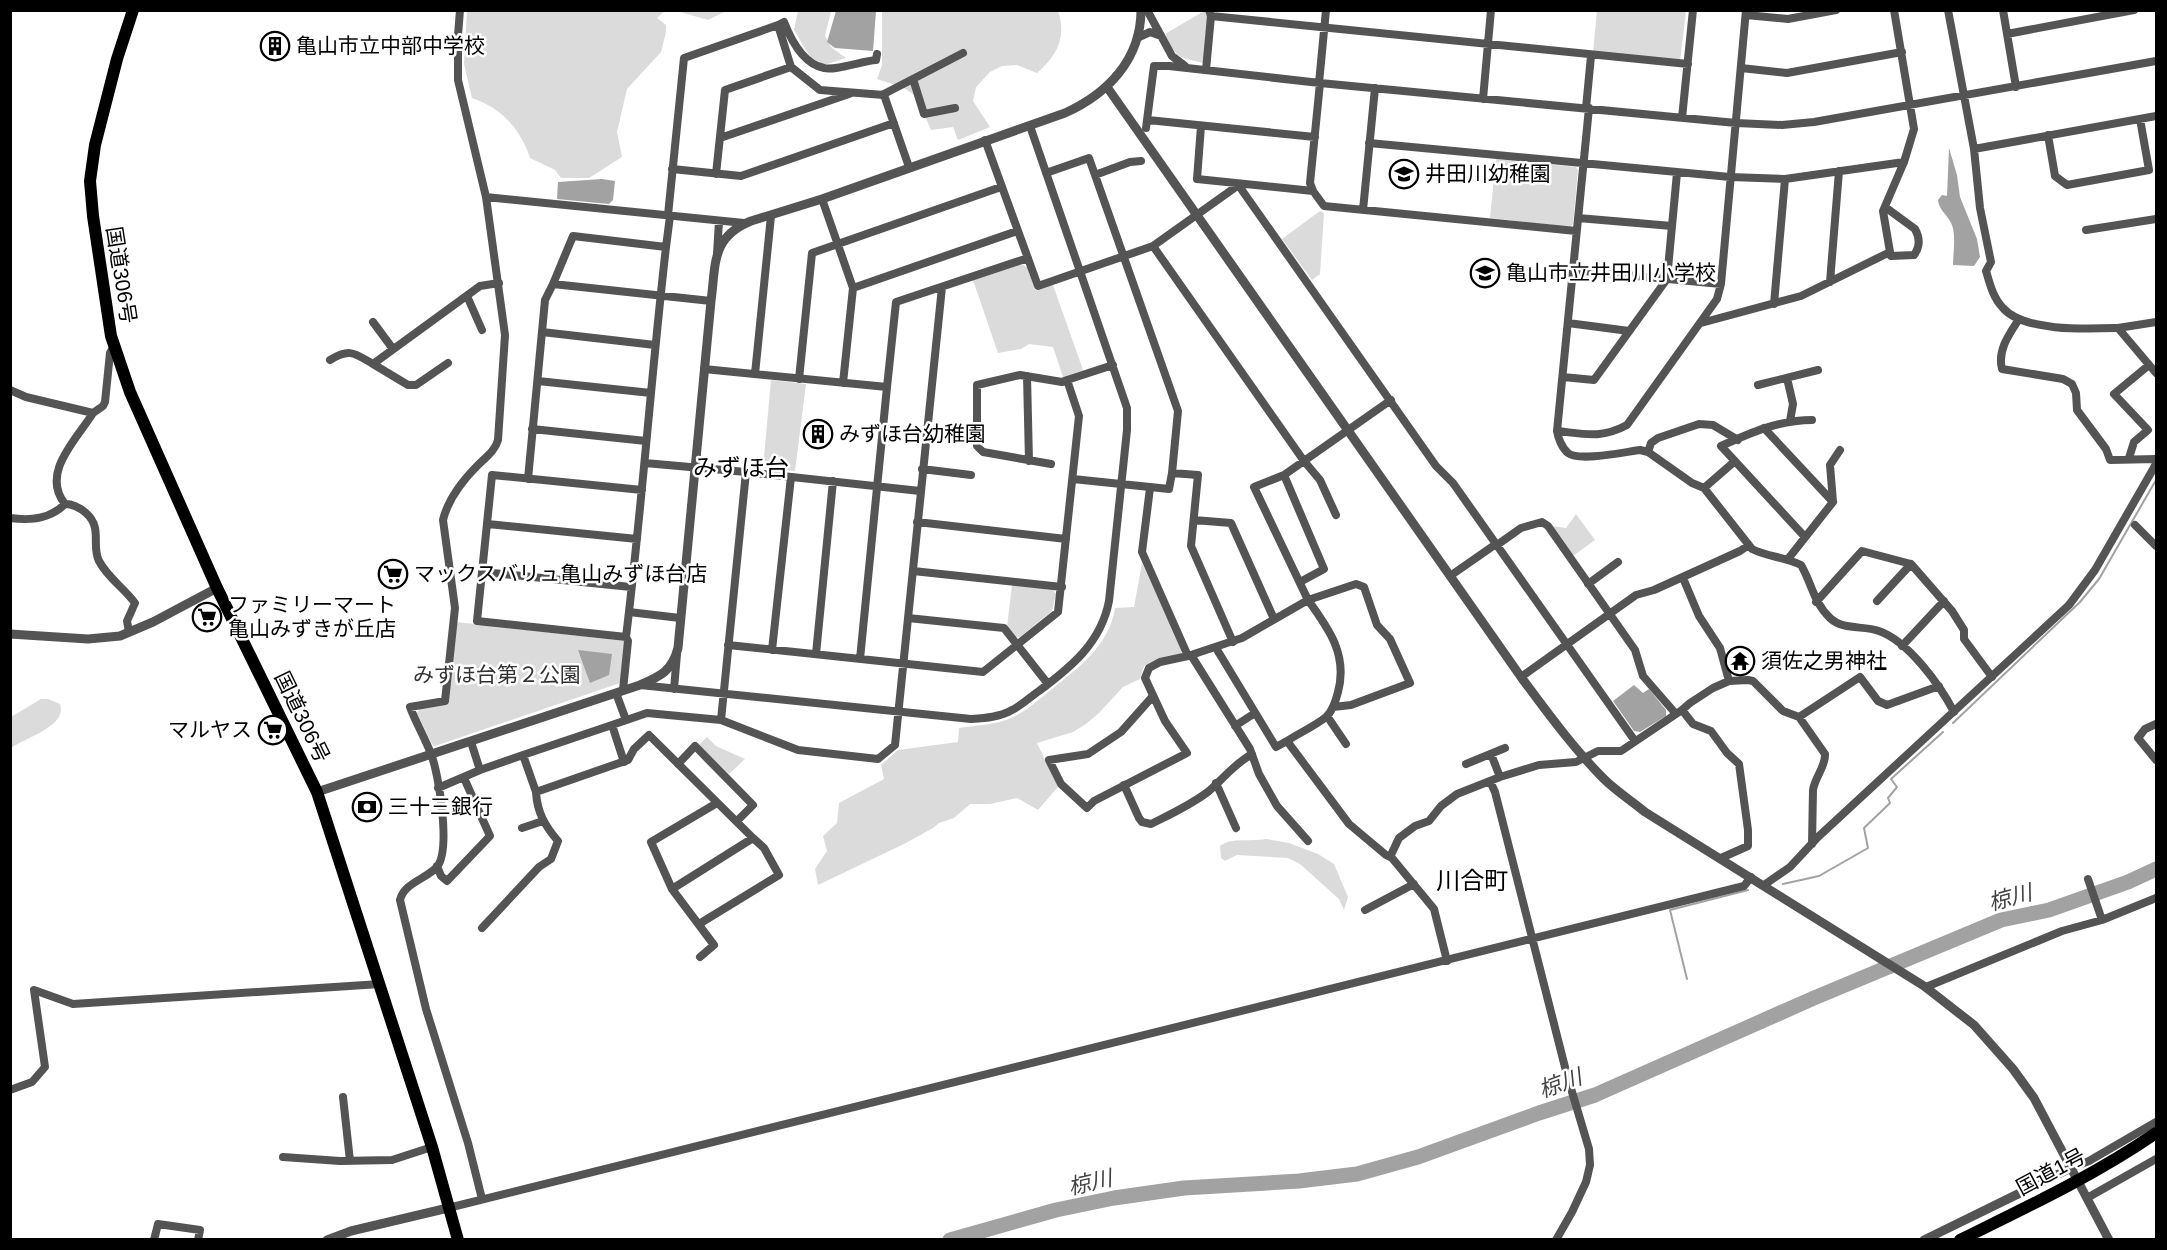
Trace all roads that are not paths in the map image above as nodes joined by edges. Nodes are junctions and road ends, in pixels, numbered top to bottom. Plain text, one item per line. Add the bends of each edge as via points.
1 (133, 10) edge
2 (460, 10) edge
3 (1142, 10) edge
4 (1147, 10) edge
5 (1326, 10) edge
6 (1491, 10) edge
7 (1693, 10) edge
8 (1836, 10) edge
9 (1894, 10) edge
10 (1948, 10) edge
11 (2003, 10) edge
12 (2134, 10) edge
13 (1210, 13) edge
14 (1746, 13) edge
15 (778, 25) junction
16 (1324, 27) junction
17 (2007, 34) junction
18 (1162, 37) junction
19 (1137, 38) junction
20 (1488, 44) junction
21 (1902, 52) junction
22 (963, 53) dead end
23 (877, 54) dead end
24 (1591, 56) junction
25 (2157, 61) edge
26 (1688, 64) junction
27 (791, 67) junction
28 (1741, 68) junction
29 (1192, 69) junction
30 (1206, 70) junction
31 (913, 79) junction
32 (1319, 83) junction
33 (1107, 87) junction
34 (2016, 87) junction
35 (1375, 88) junction
36 (855, 91) junction
37 (882, 95) junction
38 (1964, 95) junction
39 (1483, 99) junction
40 (1911, 105) junction
41 (955, 108) dead end
42 (1587, 108) junction
43 (2157, 116) edge
44 (1682, 118) junction
45 (2140, 118) junction
46 (894, 123) junction
47 (1736, 123) junction
48 (1030, 126) junction
49 (1201, 126) junction
50 (2048, 135) junction
51 (1315, 137) junction
52 (720, 138) junction
53 (986, 141) junction
54 (1369, 143) junction
55 (1974, 148) junction
56 (1141, 161) dead end
57 (1904, 162) junction
58 (1583, 163) junction
59 (909, 167) junction
60 (672, 169) junction
61 (1839, 171) junction
62 (1046, 172) junction
63 (1677, 173) junction
64 (716, 174) junction
65 (1095, 175) junction
66 (1730, 177) junction
67 (1785, 179) junction
68 (1240, 185) junction
69 (1001, 187) junction
70 (1313, 191) junction
71 (486, 197) junction
72 (822, 199) junction
73 (1885, 207) junction
74 (1363, 210) junction
75 (669, 215) junction
76 (771, 216) junction
77 (1197, 216) junction
78 (1578, 218) junction
79 (2157, 219) edge
80 (719, 221) junction
81 (744, 224) junction
82 (1672, 226) junction
83 (2086, 230) dead end
84 (1017, 231) junction
85 (1576, 231) junction
86 (837, 244) junction
87 (1153, 246) junction
88 (666, 247) junction
89 (1890, 252) junction
90 (717, 254) junction
91 (1124, 256) junction
92 (1028, 258) junction
93 (1573, 270) junction
94 (1081, 271) junction
95 (1667, 279) junction
96 (1830, 282) junction
97 (499, 284) junction
98 (553, 284) junction
99 (1721, 284) junction
100 (942, 287) junction
101 (853, 288) junction
102 (467, 296) junction
103 (661, 296) junction
104 (711, 301) junction
105 (1774, 304) junction
106 (2019, 319) junction
107 (373, 322) dead end
108 (2157, 322) edge
109 (1568, 323) junction
110 (1701, 323) junction
111 (2118, 328) junction
112 (482, 330) dead end
113 (1629, 331) junction
114 (542, 333) junction
115 (655, 345) junction
116 (114, 346) junction
117 (393, 349) junction
118 (330, 360) dead end
119 (448, 363) dead end
120 (373, 364) junction
121 (1113, 364) junction
122 (704, 369) junction
123 (2154, 369) edge
124 (1818, 370) dead end
125 (755, 374) junction
126 (1027, 376) junction
127 (1563, 377) junction
128 (1786, 378) junction
129 (799, 379) junction
130 (1067, 380) junction
131 (538, 381) junction
132 (843, 382) junction
133 (1758, 385) dead end
134 (887, 387) junction
135 (10, 390) edge
136 (651, 393) junction
137 (1391, 400) junction
138 (93, 413) junction
139 (1812, 420) dead end
140 (1790, 421) junction
141 (1764, 428) junction
142 (532, 429) junction
143 (1347, 431) junction
144 (1557, 431) junction
145 (1738, 440) junction
146 (646, 441) junction
147 (1839, 450) dead end
148 (1648, 452) junction
149 (2128, 458) junction
150 (2157, 459) edge
151 (1029, 461) junction
152 (1304, 461) junction
153 (1735, 461) junction
154 (645, 464) junction
155 (1051, 464) dead end
156 (2157, 464) edge
157 (695, 467) junction
158 (922, 469) junction
159 (746, 472) junction
160 (1172, 473) junction
161 (971, 475) dead end
162 (1284, 475) junction
163 (791, 477) junction
164 (528, 478) junction
165 (1073, 479) junction
166 (833, 481) junction
167 (1121, 485) junction
168 (877, 486) junction
169 (1150, 488) junction
170 (1704, 488) junction
171 (642, 489) junction
172 (920, 491) junction
173 (1833, 502) junction
174 (65, 504) junction
175 (1336, 515) dead end
176 (10, 518) edge
177 (1194, 520) junction
178 (917, 522) junction
179 (488, 524) junction
180 (2136, 525) dead end
181 (1805, 537) junction
182 (637, 539) junction
183 (1066, 539) junction
184 (1496, 544) junction
185 (1749, 545) junction
186 (2157, 546) edge
187 (1788, 559) junction
188 (1618, 562) dead end
189 (1911, 564) junction
190 (912, 571) junction
191 (483, 572) junction
192 (1450, 576) junction
193 (1683, 578) junction
194 (1300, 582) junction
195 (1588, 584) junction
196 (631, 587) junction
197 (1062, 587) junction
198 (217, 588) junction
199 (1308, 600) junction
200 (1877, 601) dead end
201 (1944, 601) junction
202 (1816, 602) junction
203 (629, 612) junction
204 (1609, 614) junction
205 (680, 618) junction
206 (908, 618) junction
207 (1274, 619) junction
208 (129, 633) junction
209 (10, 634) edge
210 (626, 637) junction
211 (1233, 642) junction
212 (728, 645) junction
213 (1017, 645) junction
214 (1567, 645) junction
215 (1902, 646) junction
216 (678, 648) junction
217 (1216, 648) junction
218 (772, 650) junction
219 (816, 654) junction
220 (1190, 655) junction
221 (860, 659) junction
222 (904, 664) junction
223 (1521, 677) junction
224 (1992, 677) junction
225 (1729, 681) junction
226 (1048, 684) junction
227 (640, 685) junction
228 (1939, 686) junction
229 (674, 689) junction
230 (619, 692) junction
231 (723, 694) junction
232 (1154, 696) junction
233 (1333, 706) junction
234 (898, 712) junction
235 (1679, 712) junction
236 (1954, 712) junction
237 (1255, 713) junction
238 (1327, 716) junction
239 (1799, 717) junction
240 (626, 720) junction
241 (721, 720) junction
242 (2157, 724) edge
243 (612, 725) junction
244 (1235, 726) junction
245 (1287, 741) junction
246 (1635, 741) junction
247 (471, 742) junction
248 (1346, 744) dead end
249 (1505, 748) dead end
250 (431, 754) junction
251 (1252, 754) junction
252 (1491, 754) junction
253 (523, 755) junction
254 (1585, 758) junction
255 (2157, 760) edge
256 (624, 762) junction
257 (678, 764) junction
258 (1466, 764) dead end
259 (480, 770) junction
260 (1500, 777) junction
261 (464, 778) junction
262 (1490, 781) junction
263 (1216, 783) junction
264 (1124, 785) junction
265 (438, 788) junction
266 (317, 792) junction
267 (536, 792) junction
268 (717, 803) junction
269 (543, 821) junction
270 (737, 821) junction
271 (522, 828) dead end
272 (1236, 828) dead end
273 (753, 838) junction
274 (1308, 841) dead end
275 (1812, 844) junction
276 (1390, 856) junction
277 (1721, 858) junction
278 (437, 866) junction
279 (1751, 877) junction
280 (2088, 879) dead end
281 (1414, 884) junction
282 (1764, 885) junction
283 (672, 889) junction
284 (2157, 898) edge
285 (1365, 910) dead end
286 (2102, 919) junction
287 (699, 924) junction
288 (482, 928) dead end
289 (1532, 940) junction
290 (699, 957) dead end
291 (1447, 961) junction
292 (380, 984) junction
293 (1925, 986) junction
294 (10, 1090) edge
295 (343, 1096) dead end
296 (2157, 1122) edge
297 (2157, 1133) edge
298 (432, 1146) junction
299 (283, 1157) dead end
300 (2157, 1159) edge
301 (350, 1161) junction
302 (2071, 1168) junction
303 (2087, 1198) junction
304 (482, 1199) junction
305 (448, 1208) junction
306 (154, 1239) edge
307 (198, 1239) edge
308 (327, 1239) edge
309 (458, 1239) edge
310 (1556, 1239) edge
311 (1924, 1239) edge
312 (1960, 1239) edge
313 (2109, 1239) edge

1 - 116 highway, 国道306号 via 95,145 90,181
2 - 71 street via 458,80
3 - 19 street
4 - 18 street
5 - 16 street
6 - 20 street
7 - 26 street
8 - 14 street via 1788,19
9 - 21 street
10 - 38 street
11 - 17 street
12 - 17 street
13 - 16 street
13 - 30 street
14 - 28 street
15 - 23 street via 784,22 806,60 825,69 876,60
15 - 27 street
15 - 60 street via 684,58
16 - 20 street
16 - 32 street
17 - 34 street
18 - 19 street via 1150,32
18 - 29 street via 1172,56
19 - 33 street via 1130,57
20 - 24 street
20 - 39 street
21 - 28 street via 1787,73
21 - 40 street
22 - 31 street
24 - 26 street
24 - 42 street
25 - 34 street
26 - 44 street
27 - 36 street via 820,90
27 - 52 street via 724,90
28 - 47 street
29 - 30 street
29 - 49 street via 1154,66 1147,124
30 - 32 street
31 - 37 street
31 - 41 street via 924,114
32 - 35 street
32 - 51 street
33 - 48 street via 1077,108
33 - 77 street
34 - 38 street
35 - 39 street
35 - 54 street
36 - 37 street
36 - 52 street
37 - 46 street
38 - 40 street
38 - 55 street
39 - 42 street
40 - 47 street via 1803,124
40 - 57 street via 1914,134
42 - 44 street
42 - 58 street
43 - 45 street
44 - 47 street
45 - 50 street
45 - 50 street via 2149,170 2067,185 2055,176
46 - 59 street
46 - 64 street via 741,176
47 - 66 street
48 - 53 street
48 - 62 street
49 - 51 street
49 - 68 street via 1197,179
50 - 55 street
51 - 70 street via 1310,183
52 - 64 street
53 - 59 street
53 - 69 street
54 - 58 street
54 - 74 street
55 - 106 street via 1991,262 1986,270 1993,294 2004,310
56 - 65 street
57 - 61 street
57 - 73 street
58 - 63 street
58 - 78 street
59 - 72 street
60 - 64 street
60 - 75 street
61 - 67 street
61 - 96 street
62 - 65 street via 1089,158
62 - 94 street
63 - 66 street
63 - 82 street
65 - 91 street
66 - 67 street
66 - 99 street
67 - 105 street
68 - 70 street
68 - 77 street
68 - 137 street
69 - 84 street
69 - 86 street
70 - 74 street via 1324,206
71 - 75 street
71 - 97 street
72 - 76 street
72 - 86 street
73 - 89 street
73 - 89 street via 1918,234 1919,248 1914,255 1891,256
74 - 85 street
75 - 80 street
75 - 88 street
76 - 81 street
76 - 125 street
77 - 87 street
77 - 143 street
78 - 82 street
78 - 85 street
79 - 83 street
80 - 81 street
80 - 90 street
81 - 90 street via 725,236
82 - 95 street
84 - 92 street
84 - 101 street
85 - 93 street
86 - 101 street
86 - 129 street via 812,253
87 - 91 street
87 - 152 street
88 - 98 street via 573,236
88 - 103 street
89 - 96 street
90 - 104 street
91 - 94 street
91 - 160 street via 1178,411
92 - 94 street via 1038,286
92 - 100 street
93 - 95 street
93 - 109 street
94 - 121 street
95 - 99 street
95 - 113 street
96 - 105 street
97 - 102 street via 480,286
97 - 250 street via 505,335 498,440 496,448 449,501 443,520 455,608 445,701 410,707
98 - 103 street
98 - 114 street via 546,300
99 - 110 street via 1717,299
100 - 134 street via 896,302
100 - 158 street
101 - 132 street
102 - 112 street
102 - 117 street
103 - 104 street
103 - 115 street
104 - 122 street
105 - 110 street
106 - 111 street via 2047,327
106 - 149 street via 2003,348 2002,369 2068,380 2075,388 2077,410 2110,460
107 - 117 street
108 - 111 street
109 - 113 street
109 - 127 street
110 - 144 street via 1627,425 1597,436
111 - 123 street
113 - 127 street via 1594,380
114 - 115 street
114 - 131 street
115 - 136 street
116 - 138 street via 105,402
116 - 198 highway, 国道306号 via 130,392
117 - 120 street
118 - 120 street via 347,352
119 - 120 street via 416,386
121 - 130 street
121 - 167 street via 1127,418
122 - 125 street
122 - 157 street
123 - 149 street via 2114,394 2148,430 2134,442
124 - 128 street
125 - 129 street
126 - 130 street
126 - 151 street
126 - 151 street via 977,385 977,446 982,452
127 - 144 street
128 - 133 street
128 - 140 street via 1793,404
129 - 132 street
130 - 165 street via 1079,416
131 - 136 street
131 - 142 street
132 - 134 street
134 - 168 street
135 - 138 street
136 - 146 street
137 - 143 street
137 - 184 street
138 - 174 street via 59,465 57,492
139 - 140 street
140 - 141 street
141 - 145 street
141 - 173 street
142 - 146 street
142 - 164 street
143 - 152 street
143 - 192 street
144 - 148 street via 1563,447 1576,456
145 - 148 street via 1713,425 1699,424 1658,438
145 - 153 street via 1721,446
146 - 154 street
147 - 173 street via 1830,465
148 - 170 street
149 - 150 street
151 - 155 street
152 - 162 street
152 - 175 street via 1320,480
153 - 170 street
153 - 181 street
154 - 157 street
154 - 171 street
156 - 224 street via 2076,597
157 - 159 street
157 - 205 street
158 - 161 street
158 - 172 street
159 - 163 street
159 - 212 street
160 - 169 street via 1169,489
160 - 177 street via 1198,476
162 - 194 street via 1324,569
162 - 194 street via 1254,486
163 - 166 street
163 - 218 street
164 - 171 street
164 - 179 street via 492,475
165 - 167 street
165 - 183 street
166 - 168 street
166 - 219 street
167 - 169 street
167 - 226 street via 1105,618 1091,645
168 - 172 street
168 - 221 street
169 - 220 street via 1142,552
170 - 185 street
171 - 182 street
172 - 178 street
173 - 181 street
174 - 176 street via 55,514
174 - 208 street via 73,504 93,521 98,559 135,603 127,621
177 - 207 street via 1231,523
177 - 211 street via 1191,546
178 - 183 street
178 - 190 street
179 - 182 street
179 - 191 street
180 - 186 street
181 - 187 street
182 - 196 street
183 - 197 street
184 - 192 street
184 - 195 street via 1521,528 1542,522
184 - 214 street
185 - 187 street via 1761,554
185 - 193 street
187 - 202 street via 1801,565
188 - 195 street
189 - 200 street
189 - 201 street
189 - 202 street via 1862,551
190 - 197 street
190 - 206 street
191 - 196 street
191 - 210 street via 477,621
192 - 223 street
193 - 204 street via 1636,595
193 - 225 street via 1699,616 1720,648
194 - 199 street
195 - 204 street
196 - 203 street
197 - 213 street via 1058,612
198 - 208 street
198 - 266 highway, 国道306号
199 - 207 street
199 - 233 street via 1338,648 1341,682
199 - 233 street via 1356,584 1364,587 1377,625 1390,639 1410,683 1351,705
201 - 215 street
201 - 224 street via 1964,630 1964,639
202 - 215 street via 1838,623 1876,630
203 - 205 street
203 - 210 street
204 - 214 street
204 - 235 street via 1635,650 1643,676
205 - 216 street
206 - 213 street via 1004,628
206 - 222 street
207 - 211 street
208 - 209 street via 88,639
210 - 230 street
211 - 217 street
212 - 218 street
212 - 231 street
213 - 222 street via 983,672
213 - 226 street
214 - 223 street
214 - 246 street
215 - 228 street
216 - 227 street via 675,661 664,673
216 - 229 street
217 - 220 street
217 - 237 street
218 - 219 street
219 - 221 street
220 - 232 street via 1149,668 1145,678
220 - 244 street
221 - 222 street
222 - 234 street
223 - 254 street
224 - 236 street
225 - 235 street
225 - 239 street via 1753,681 1783,711
226 - 234 street via 1012,711 994,716 960,719
227 - 229 street
227 - 230 street
228 - 236 street
228 - 239 street via 1887,705 1878,700 1860,676
229 - 231 street
230 - 240 street
230 - 247 street
231 - 234 street
231 - 241 street
232 - 264 street via 1187,753
232 - 264 street via 1121,732 1088,754 1049,760 1061,783 1087,808
233 - 238 street
234 - 241 street via 895,745 878,759 798,750
235 - 246 street
235 - 277 street via 1693,724 1711,731 1739,764 1748,846
236 - 275 street
237 - 244 street
237 - 245 street via 1276,747
238 - 245 street
238 - 248 street
239 - 275 street via 1826,756 1814,782
240 - 241 street via 647,713
240 - 243 street
242 - 255 street via 2145,729 2138,738
243 - 253 street
243 - 256 street
244 - 251 street
245 - 276 street via 1349,824
246 - 254 street via 1621,751 1598,751
247 - 250 street
247 - 259 street
249 - 252 street
250 - 265 street
250 - 266 street
251 - 263 street
251 - 274 street via 1277,806
252 - 258 street
252 - 260 street
253 - 259 street
253 - 267 street
254 - 260 street via 1539,765
254 - 277 street via 1606,781 1645,812
256 - 257 street via 650,735
256 - 267 street
257 - 268 street
257 - 270 street via 695,746 753,804
259 - 261 street
260 - 262 street
261 - 265 street
261 - 278 street via 490,836 447,881
262 - 276 street via 1457,794 1429,820 1405,832
262 - 289 street
263 - 264 street via 1193,802 1151,824 1142,822
263 - 272 street
265 - 278 street via 444,843
266 - 292 highway, 国道306号
267 - 269 street
268 - 270 street
268 - 283 street via 651,842
269 - 271 street
269 - 288 street via 558,841 551,859
270 - 273 street
273 - 283 street
273 - 287 street via 764,848 779,875
275 - 282 street via 1790,867
276 - 281 street
277 - 279 street
278 - 304 street via 402,892 400,900 426,1010
279 - 282 street
279 - 289 street via 1744,886
280 - 286 street
281 - 285 street
281 - 291 street via 1434,909
282 - 293 street
283 - 287 street
284 - 286 street
286 - 293 street
287 - 290 street via 714,945
289 - 291 street
289 - 310 street via 1588,1149 1589,1172
291 - 304 street
292 - 294 street via 73,1004 34,990 45,1067 32,1082
292 - 298 highway, 国道306号
293 - 302 street via 1974,1025 2013,1069 2034,1098
295 - 301 street
296 - 302 street
297 - 312 highway, 国道1号 via 2049,1196
298 - 301 street via 392,1160
298 - 305 highway, 国道306号
299 - 301 street
300 - 303 street
302 - 303 street
302 - 311 street
303 - 313 street
304 - 305 street
305 - 308 street
305 - 309 highway, 国道306号
306 - 307 street via 158,1224 200,1230

